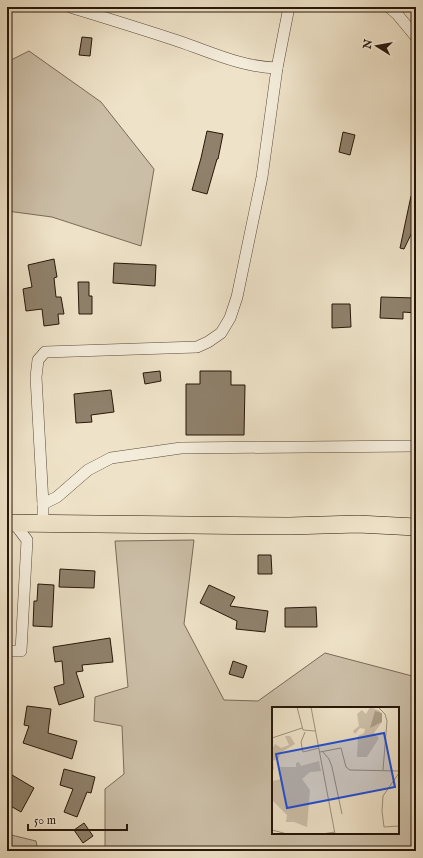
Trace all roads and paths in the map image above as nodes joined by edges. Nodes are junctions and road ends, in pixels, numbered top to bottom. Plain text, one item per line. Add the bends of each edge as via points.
1 (70, 7) edge
2 (288, 7) edge
3 (389, 7) edge
4 (416, 37) edge
5 (277, 68) junction
6 (416, 446) edge
7 (43, 504) junction
8 (10, 523) edge
9 (43, 523) junction
10 (416, 527) edge
11 (7, 651) edge

1 - 5 street via 246,65
2 - 5 street
3 - 4 street
5 - 7 street via 262,177 237,297 230,318 221,333 197,346 45,352 38,360 36,377
6 - 7 street via 181,448 111,458 88,470 57,497
7 - 9 street
8 - 9 main road
8 - 11 street via 27,540 21,651
9 - 10 main road via 289,526 358,524

